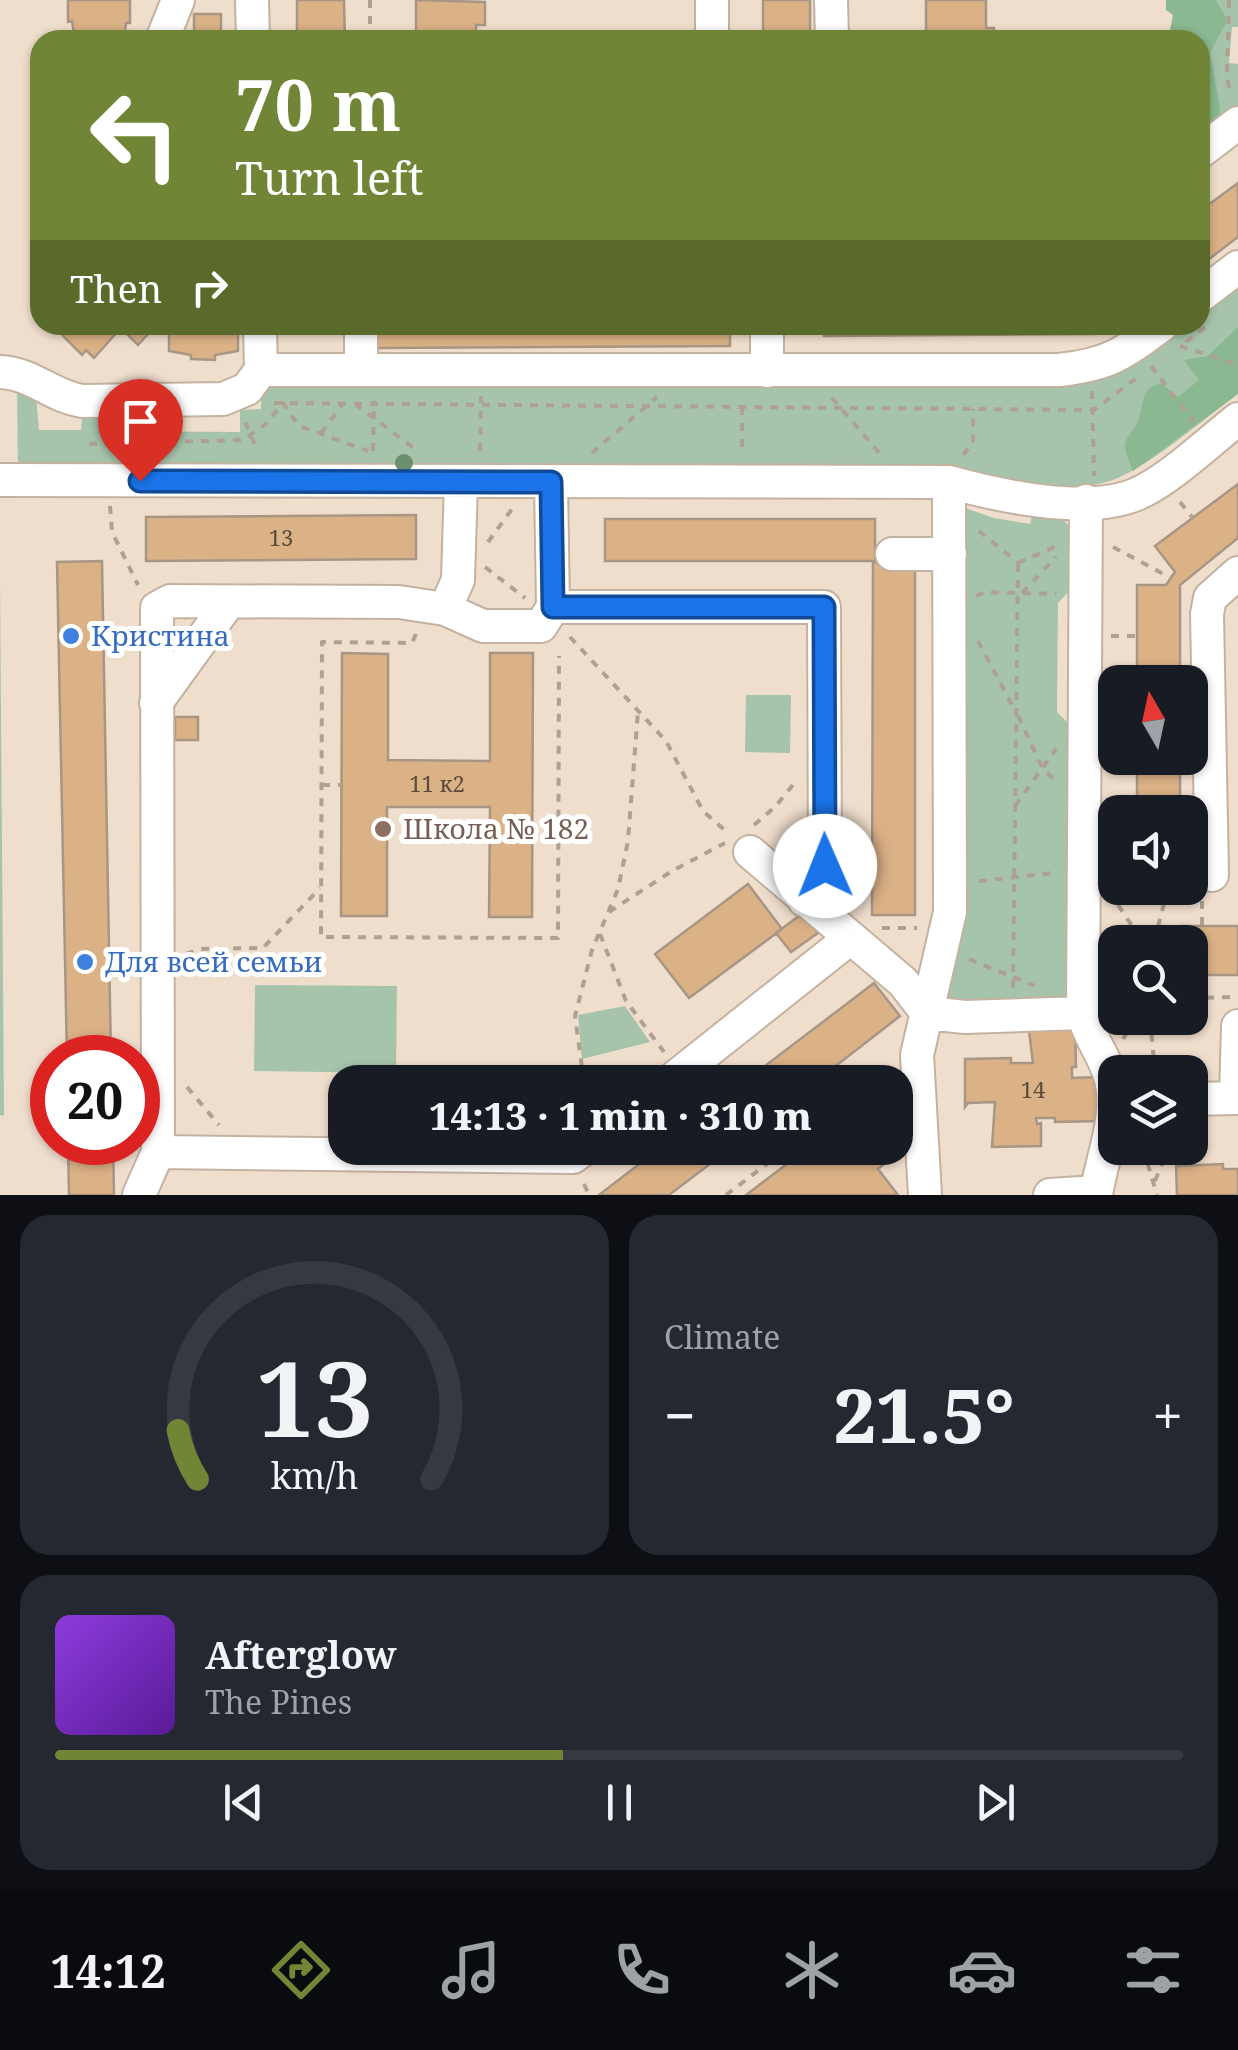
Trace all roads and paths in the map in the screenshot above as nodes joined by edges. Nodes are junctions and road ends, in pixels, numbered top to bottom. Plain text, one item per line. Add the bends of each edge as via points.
1 (178, 0) edge
2 (252, 0) edge
3 (370, 0) edge
4 (712, 0) edge
5 (831, 0) edge
6 (1229, 0) edge
7 (166, 30) edge
8 (253, 30) edge
9 (370, 30) edge
10 (712, 30) edge
11 (832, 30) edge
12 (1238, 123) edge
13 (1210, 144) edge
14 (1238, 267) edge
15 (1210, 288) edge
16 (260, 335) edge
17 (361, 335) edge
18 (767, 335) edge
19 (1171, 336) edge
20 (1135, 345) junction
21 (1238, 365) edge
22 (1089, 366) junction
23 (361, 369) junction
24 (261, 370) junction
25 (481, 371) junction
26 (684, 371) junction
27 (767, 371) junction
28 (0, 372) edge
29 (234, 395) junction
30 (339, 395) dead end
31 (132, 400) junction
32 (82, 401) junction
33 (344, 403) dead end
34 (374, 403) dead end
35 (742, 406) dead end
36 (973, 409) dead end
37 (374, 418) junction
38 (1238, 419) edge
39 (321, 433) junction
40 (251, 437) junction
41 (1209, 442) junction
42 (119, 443) junction
43 (590, 455) dead end
44 (259, 456) dead end
45 (0, 480) edge
46 (108, 481) junction
47 (470, 481) junction
48 (542, 481) junction
49 (742, 482) junction
50 (950, 482) junction
51 (1086, 517) junction
52 (987, 538) dead end
53 (468, 551) junction
54 (892, 554) dead end
55 (950, 554) junction
56 (1018, 563) junction
57 (1238, 573) edge
58 (1171, 578) dead end
59 (1020, 593) junction
60 (1085, 595) junction
61 (971, 597) dead end
62 (229, 602) junction
63 (157, 608) junction
64 (445, 609) junction
65 (551, 612) junction
66 (974, 634) dead end
67 (559, 656) dead end
68 (156, 703) junction
69 (638, 712) junction
70 (1016, 712) junction
71 (1085, 712) junction
72 (1042, 767) junction
73 (824, 777) junction
74 (322, 785) junction
75 (342, 785) dead end
76 (1064, 792) dead end
77 (1015, 806) junction
78 (742, 845) junction
79 (1096, 875) edge
80 (1213, 875) edge
81 (1014, 877) junction
82 (950, 884) junction
83 (321, 887) junction
84 (804, 900) junction
85 (609, 912) junction
86 (1132, 925) edge
87 (600, 933) junction
88 (843, 934) junction
89 (944, 938) junction
90 (158, 963) junction
91 (1013, 977) junction
92 (1041, 988) dead end
93 (1238, 997) edge
94 (1208, 998) edge
95 (927, 1012) junction
96 (1084, 1013) junction
97 (1012, 1014) junction
98 (1238, 1026) edge
99 (158, 1035) edge
100 (160, 1054) edge
101 (1101, 1055) edge
102 (582, 1065) edge
103 (673, 1065) edge
104 (691, 1065) edge
105 (1237, 1098) edge
106 (1208, 1099) edge
107 (160, 1152) edge
108 (242, 1153) junction
109 (328, 1154) edge
110 (152, 1165) edge
111 (766, 1165) edge
112 (906, 1165) edge
113 (1102, 1165) edge
114 (1148, 1165) edge
115 (1162, 1165) edge
116 (1154, 1184) junction
117 (924, 1185) edge
118 (1096, 1194) edge
119 (139, 1195) edge
120 (726, 1195) edge
121 (1050, 1195) edge
122 (1157, 1195) edge

1 - 7 lane
2 - 8 lane
3 - 9 path
4 - 10 lane
5 - 11 lane
6 - 12 path via 1226,78
12 - 13 lane
14 - 15 lane
16 - 24 lane
17 - 23 lane
18 - 27 lane
19 - 20 lane
19 - 21 path
20 - 22 lane
20 - 41 path
22 - 27 lane
22 - 51 path via 1094,484
23 - 24 lane
23 - 25 lane
24 - 29 lane
25 - 26 lane
25 - 47 path
26 - 27 lane
26 - 43 path
28 - 32 lane via 28,376 60,397
29 - 31 lane
29 - 40 path
30 - 37 path
31 - 32 lane
31 - 42 path
32 - 42 path via 89,444
33 - 39 path
34 - 37 path
35 - 49 path
36 - 50 path via 973,443
37 - 39 path via 373,452
37 - 47 path
38 - 41 lane
39 - 40 path via 299,426 283,403
40 - 42 path
40 - 44 path
41 - 51 lane via 1139,493
42 - 46 path
45 - 46 lane
46 - 47 lane
46 - 63 path via 112,532
47 - 48 lane
47 - 53 lane
48 - 49 lane
48 - 53 path
48 - 65 lane
49 - 50 lane
50 - 51 lane
50 - 55 lane
51 - 58 path
51 - 60 lane
52 - 56 path
53 - 64 lane
53 - 65 path
54 - 55 lane
55 - 82 lane
56 - 59 path
56 - 59 path via 1072,540
57 - 80 lane via 1210,598 1207,614
59 - 60 path
59 - 61 path
59 - 70 path
60 - 71 lane
62 - 63 lane via 170,601
62 - 64 lane via 399,602
62 - 68 lane
63 - 68 lane
64 - 65 lane via 483,626 541,626
64 - 74 path via 422,622 412,642 322,642
65 - 69 path
65 - 73 lane via 824,607
66 - 70 path
67 - 83 path via 558,938 321,937
68 - 90 lane
69 - 78 path via 666,741 703,811
69 - 85 path via 628,842
70 - 72 path
70 - 77 path
71 - 72 path
71 - 79 lane
72 - 76 path
72 - 77 path
73 - 78 path via 799,778
73 - 84 lane via 825,866
74 - 75 path
74 - 83 path
77 - 81 path
78 - 84 lane
78 - 85 path via 672,871
79 - 81 path
79 - 86 path
79 - 96 lane
81 - 82 path
81 - 91 path
82 - 89 lane
83 - 90 path via 263,948 200,949
84 - 88 lane
85 - 87 path
87 - 102 path via 575,1016
87 - 103 path via 626,1001
88 - 89 path
88 - 95 lane via 903,982
88 - 104 lane
89 - 91 path
89 - 95 lane
90 - 99 lane
91 - 92 path
91 - 97 path
93 - 94 path
95 - 97 lane
95 - 117 lane via 917,1054
96 - 97 lane
96 - 101 lane
98 - 105 lane
100 - 108 path
105 - 106 lane
107 - 108 lane
108 - 109 lane
110 - 119 lane
111 - 120 path
112 - 117 lane
113 - 118 lane
114 - 116 path
115 - 116 path
116 - 122 path
118 - 121 lane

